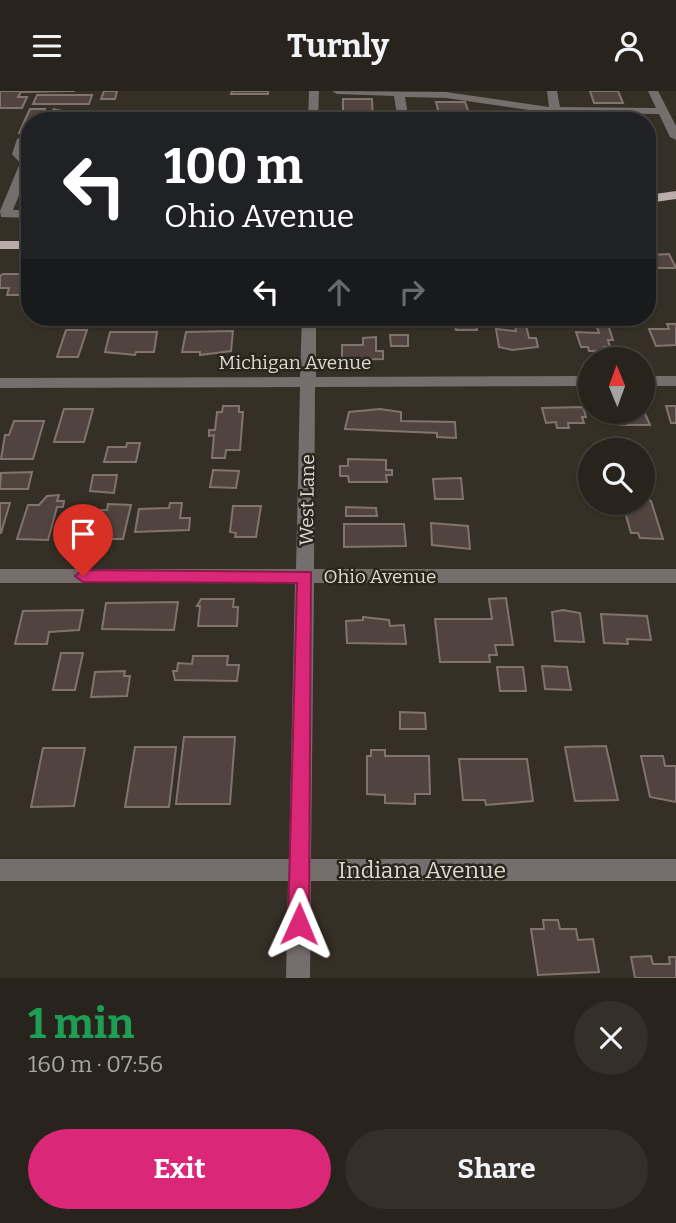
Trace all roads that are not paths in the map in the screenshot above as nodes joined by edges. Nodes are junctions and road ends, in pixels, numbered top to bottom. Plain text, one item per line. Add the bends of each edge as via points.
1 (314, 91) edge
2 (337, 91) edge
3 (552, 91) edge
4 (653, 91) edge
5 (398, 92) edge
6 (662, 111) junction
7 (313, 112) edge
8 (402, 112) edge
9 (540, 112) edge
10 (556, 112) edge
11 (636, 112) edge
12 (676, 137) edge
13 (21, 175) edge
14 (676, 195) edge
15 (656, 198) edge
16 (21, 214) edge
17 (21, 244) edge
18 (0, 245) edge
19 (309, 326) edge
20 (309, 381) junction
21 (578, 381) edge
22 (655, 381) edge
23 (676, 381) edge
24 (0, 383) edge
25 (0, 576) edge
26 (305, 576) junction
27 (676, 576) edge
28 (0, 870) edge
29 (300, 870) junction
30 (676, 870) edge
31 (298, 978) edge

1 - 7 street
2 - 5 street
3 - 10 street
4 - 6 street
5 - 8 street
5 - 9 street via 446,95
6 - 11 street
6 - 12 street
13 - 16 street via 5,214
14 - 15 main road
17 - 18 main road
19 - 20 street, West Lane
20 - 21 street, Michigan Avenue
20 - 24 street, Michigan Avenue
20 - 26 street, West Lane
22 - 23 street
25 - 26 street, Ohio Avenue
26 - 27 street, Ohio Avenue
26 - 29 street, West Lane
28 - 29 street, Indiana Avenue
29 - 30 street, Indiana Avenue
29 - 31 street, West Lane

